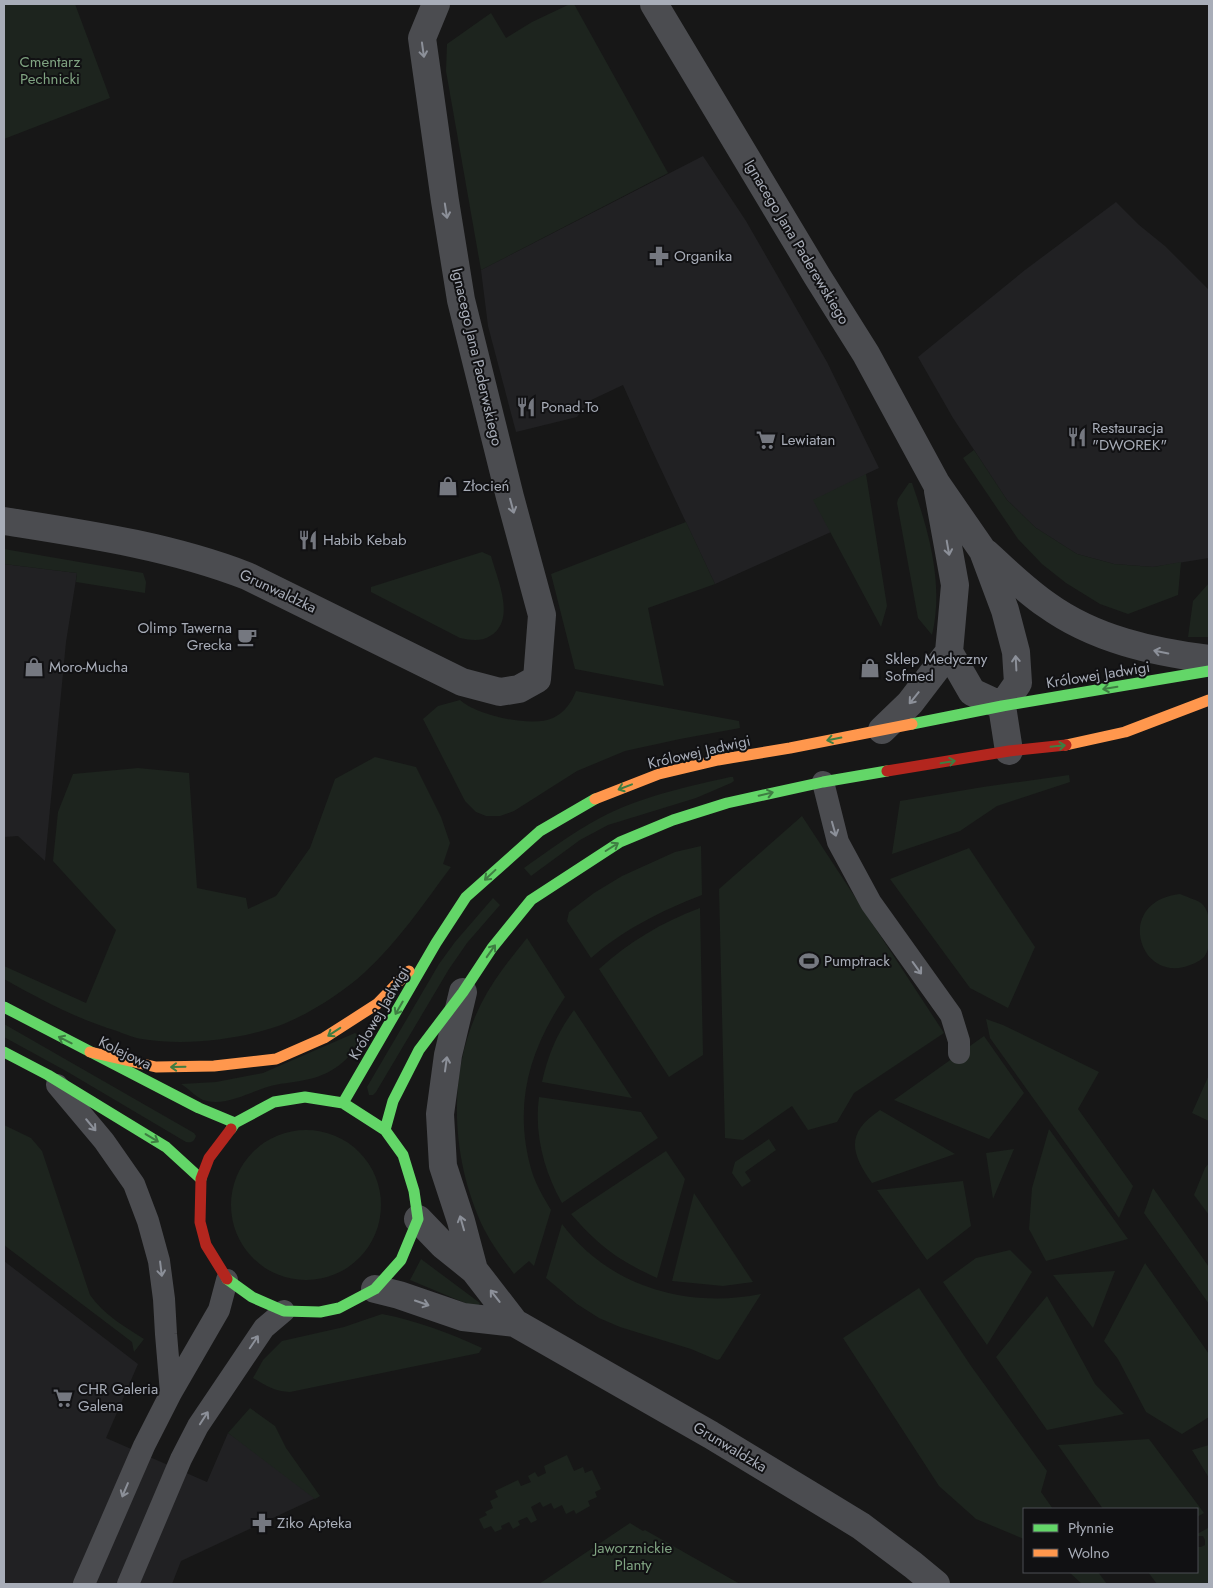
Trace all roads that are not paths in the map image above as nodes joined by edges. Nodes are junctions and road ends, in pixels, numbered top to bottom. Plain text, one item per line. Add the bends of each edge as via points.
1 (436, 4) edge
2 (654, 4) edge
3 (936, 483) junction
4 (4, 521) edge
5 (983, 551) junction
6 (949, 652) junction
7 (1209, 659) edge
8 (1209, 671) edge
9 (537, 679) joint
10 (1209, 700) edge
11 (1002, 706) junction
12 (882, 730) junction
13 (1009, 752) junction
14 (823, 782) junction
15 (436, 943) junction
16 (463, 992) junction
17 (4, 1007) edge
18 (4, 1052) edge
19 (90, 1052) junction
20 (959, 1053) dead end
21 (48, 1075) junction
22 (342, 1103) junction
23 (235, 1123) junction
24 (385, 1130) junction
25 (202, 1179) junction
26 (418, 1219) junction
27 (474, 1270) junction
28 (227, 1280) junction
29 (375, 1289) junction
30 (284, 1311) junction
31 (515, 1323) junction
32 (171, 1393) junction
33 (84, 1584) edge
34 (128, 1584) edge
35 (936, 1584) edge

1 -> 9 street, Ignacego Jana Paderwskiego via 422,38 445,201 461,300 542,615
2 - 3 street, Ignacego Jana Paderewskiego via 866,354
3 - 5 street, Ignacego Jana Paderewskiego
3 -> 6 street, Ignacego Jana Paderewskiego via 955,585
4 - 9 street, Grunwaldzka via 150,547 213,562 462,682 500,692 519,689
7 -> 5 street, Ignacego Jana Paderewskiego via 1128,644 1075,622 1024,588
11 -> 5 street, Ignacego Jana Paderewskiego via 1018,683 1016,652 1005,610
6 - 11 street via 972,692
6 -> 12 street via 910,703
8 -> 11 street, Królowej Jadwigi
13 -> 10 street via 1076,744 1125,732
11 - 12 street, Królowej Jadwigi
11 - 13 street
12 -> 15 street, Królowej Jadwigi via 659,774 589,801 540,831 472,891
14 -> 13 street
16 -> 14 street via 492,948 531,900 620,842 673,820 727,803
14 -> 20 lane via 838,842 871,903 951,1015
15 -> 19 street via 377,1004 324,1038 276,1059 214,1066 156,1067
15 -> 22 street, Królowej Jadwigi
16 - 24 street via 419,1050 393,1101
27 -> 16 street via 443,1166 440,1114 448,1055
19 -> 17 street, Kolejowa
18 - 21 street
19 - 23 street, Kolejowa
21 -> 25 street via 166,1147
21 -> 32 lane via 104,1141 134,1184 160,1261
22 - 23 street via 305,1097 274,1102
22 - 24 street
23 - 25 street via 209,1158
24 - 26 street via 403,1156 414,1191
25 - 28 street via 200,1222 206,1245
26 - 27 street, Grunwaldzka
26 - 29 street via 401,1260
31 -> 27 street, Grunwaldzka
28 - 30 street via 252,1297
28 - 32 lane via 220,1310
29 - 30 street via 339,1308 320,1312
29 -> 31 street, Grunwaldzka via 463,1317
34 -> 30 lane via 198,1426 264,1328
31 - 35 street, Grunwaldzka via 711,1435 861,1526
32 -> 33 lane via 144,1446

